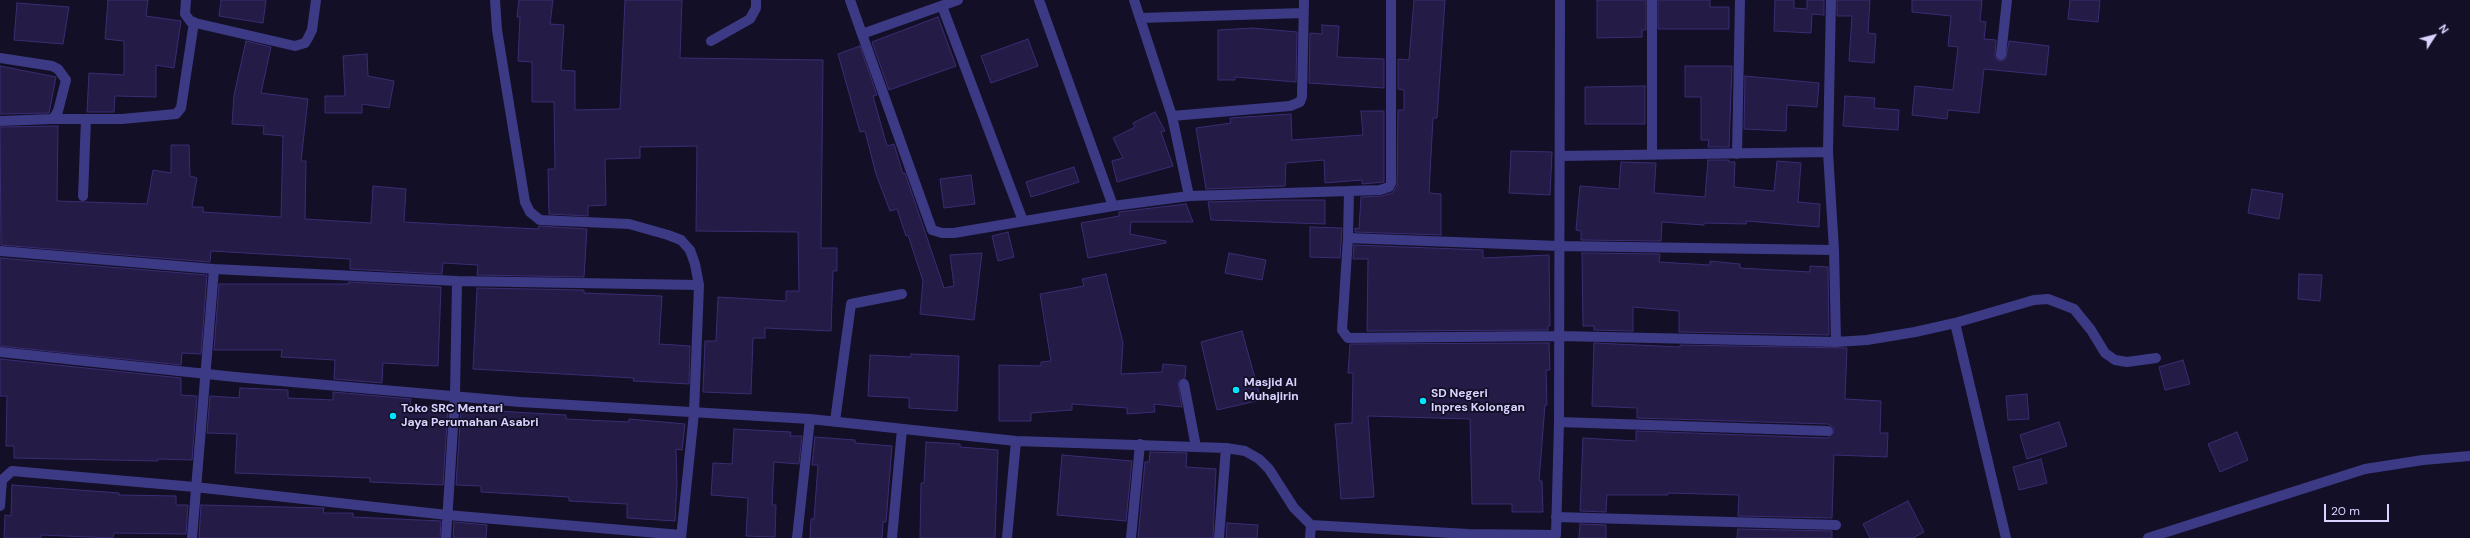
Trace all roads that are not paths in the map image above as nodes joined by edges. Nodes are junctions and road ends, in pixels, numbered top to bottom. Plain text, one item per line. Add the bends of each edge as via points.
1 (186, 0) edge
2 (316, 0) edge
3 (495, 0) edge
4 (756, 0) edge
5 (850, 0) edge
6 (958, 0) edge
7 (1039, 0) edge
8 (1134, 0) edge
9 (1304, 0) edge
10 (1391, 0) edge
11 (1560, 0) edge
12 (1652, 0) edge
13 (1740, 0) edge
14 (1831, 0) edge
15 (2007, 0) edge
16 (942, 6) junction
17 (1304, 13) junction
18 (1140, 18) junction
19 (194, 22) junction
20 (862, 34) junction
21 (711, 41) dead end
22 (2001, 55) dead end
23 (0, 58) edge
24 (1172, 116) junction
25 (86, 118) junction
26 (53, 119) junction
27 (0, 121) edge
28 (1828, 152) junction
29 (1652, 153) junction
30 (1737, 154) junction
31 (1560, 156) junction
32 (1349, 191) junction
33 (83, 196) dead end
34 (1189, 196) junction
35 (1113, 206) junction
36 (1023, 221) junction
37 (1348, 238) junction
38 (1559, 246) junction
39 (1834, 250) junction
40 (0, 251) edge
41 (214, 269) junction
42 (457, 281) junction
43 (699, 285) junction
44 (902, 294) dead end
45 (1955, 323) junction
46 (1559, 336) junction
47 (1836, 342) junction
48 (0, 352) edge
49 (2156, 358) dead end
50 (205, 374) junction
51 (1184, 384) dead end
52 (455, 395) junction
53 (694, 413) junction
54 (810, 419) junction
55 (835, 421) junction
56 (1559, 422) junction
57 (902, 429) junction
58 (1828, 430) dead end
59 (1016, 440) junction
60 (1140, 444) junction
61 (1196, 447) junction
62 (1226, 448) junction
63 (2470, 456) edge
64 (195, 487) junction
65 (0, 506) edge
66 (447, 515) junction
67 (1556, 517) junction
68 (1311, 525) junction
69 (1836, 525) dead end
70 (1385, 534) edge
71 (681, 536) edge
72 (1556, 536) edge
73 (192, 538) edge
74 (446, 538) edge
75 (797, 538) edge
76 (892, 538) edge
77 (1007, 538) edge
78 (1131, 538) edge
79 (1220, 538) edge
80 (1310, 538) edge
81 (2006, 538) edge
82 (2148, 538) edge

1 - 19 street via 185,14
2 - 19 street via 312,30 300,45
3 - 43 street via 497,30 523,194 530,212 540,220 629,224 681,240 690,250
4 - 21 street via 756,8 750,19
5 - 20 street
6 - 16 street
7 - 35 street
8 - 18 street
9 - 17 street
10 - 32 street via 1390,183 1389,187 1380,190
11 - 31 street
12 - 29 street
13 - 30 street
14 - 28 street
15 - 22 street
16 - 20 street
16 - 36 street
17 - 18 street
17 - 24 street via 1300,102 1290,106
18 - 24 street
19 - 25 street via 181,108 176,114 122,119
20 - 36 street via 932,230 954,233
23 - 26 street via 52,66 63,73 66,80 58,111
24 - 34 street
25 - 26 street
25 - 33 street
26 - 27 street
28 - 30 street
28 - 39 street
29 - 30 street
29 - 31 street
31 - 38 street
32 - 34 street
32 - 37 street
34 - 35 street
35 - 36 street
37 - 38 street
37 - 46 street via 1342,330 1348,338
38 - 39 street
38 - 46 street
39 - 47 street
40 - 41 street
41 - 42 street
41 - 50 street
42 - 43 street
42 - 52 street
43 - 53 street
44 - 55 street via 851,304
45 - 47 street via 1867,340
45 - 49 street via 2034,300 2048,299 2074,308 2105,354 2115,360 2127,362
45 - 81 street
46 - 47 street
46 - 56 street
48 - 50 street
50 - 52 street
50 - 64 street
51 - 61 street
52 - 53 street via 520,402
52 - 66 street
53 - 54 street
53 - 71 street
54 - 55 street
54 - 75 street
55 - 57 street
56 - 58 street
56 - 67 street
57 - 59 street
57 - 76 street
59 - 60 street
59 - 77 street
60 - 61 street
60 - 78 street
61 - 62 street
62 - 68 street via 1244,451 1259,459 1269,469 1294,508
62 - 79 street
63 - 82 street via 2366,469
64 - 65 street via 12,471 2,480
64 - 66 street
64 - 73 street
66 - 71 street
66 - 74 street
67 - 69 street
67 - 72 street
68 - 70 street
68 - 80 street
70 - 72 street

